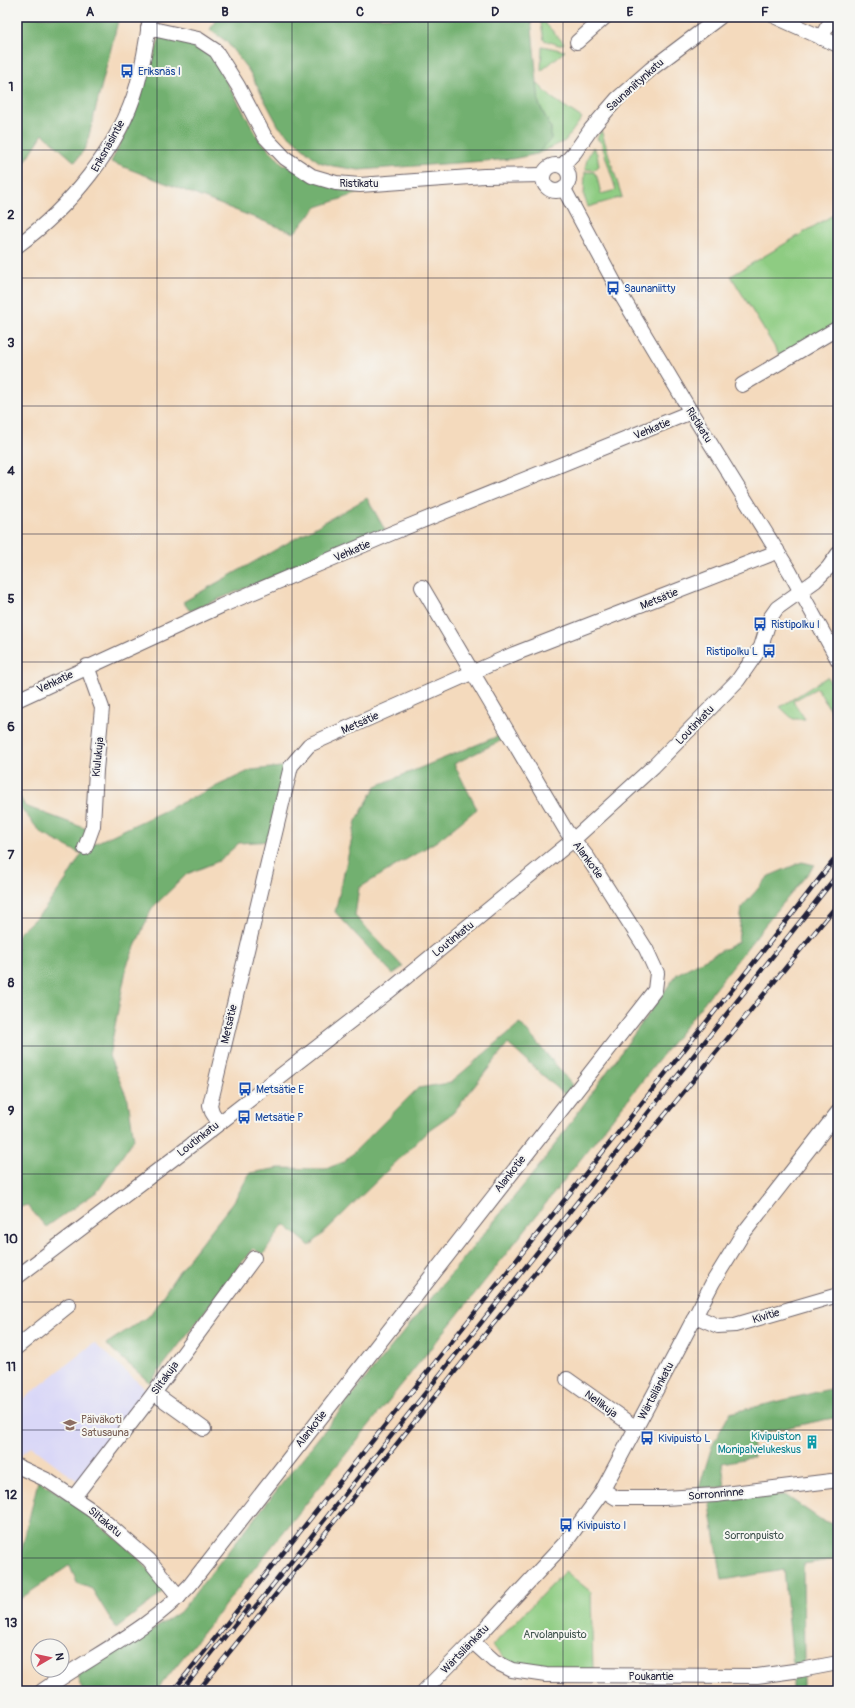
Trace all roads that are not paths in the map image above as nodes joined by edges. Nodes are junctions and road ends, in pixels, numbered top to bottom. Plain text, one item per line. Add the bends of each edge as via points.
1 (605, 17) edge
2 (718, 17) edge
3 (776, 17) edge
4 (835, 17) edge
5 (149, 23) edge
6 (822, 38) junction
7 (577, 42) dead end
8 (838, 45) edge
9 (562, 166) junction
10 (543, 175) junction
11 (564, 189) junction
12 (17, 246) edge
13 (838, 328) edge
14 (742, 385) dead end
15 (691, 412) junction
16 (777, 550) junction
17 (838, 554) edge
18 (422, 587) dead end
19 (801, 592) junction
20 (838, 660) edge
21 (87, 666) junction
22 (472, 673) junction
23 (17, 700) edge
24 (573, 840) junction
25 (85, 848) dead end
26 (838, 1112) edge
27 (219, 1123) junction
28 (254, 1258) dead end
29 (17, 1277) edge
30 (838, 1295) edge
31 (69, 1305) dead end
32 (696, 1316) junction
33 (17, 1347) edge
34 (567, 1379) dead end
35 (154, 1393) junction
36 (636, 1428) junction
37 (204, 1429) dead end
38 (17, 1466) edge
39 (831, 1481) dead end
40 (604, 1490) junction
41 (74, 1497) junction
42 (179, 1597) junction
43 (473, 1642) junction
44 (838, 1663) edge
45 (42, 1691) edge
46 (424, 1691) edge

1 - 7 street
2 - 9 street, Saunaniitynkatu via 617,99
3 - 6 street
4 - 6 street
5 - 10 street, Ristikatu via 198,39 216,51 265,137 285,158 312,176 336,183 360,184
5 - 12 street, Eriksnäsintie via 137,86 119,130 86,182
6 - 8 street
9 - 10 street via 552,166
9 - 11 street via 569,174
10 - 11 street via 543,182 548,189
11 - 15 street, Ristikatu via 621,295
13 - 14 street
15 - 16 street, Ristikatu
15 - 21 street, Vehkatie via 392,533
16 - 19 street, Ristikatu
16 - 22 street, Metsätie
17 - 19 street, Loutinkatu via 828,568
18 - 22 street, Alankotie
19 - 20 street, Ristikatu
19 - 24 street, Loutinkatu via 777,608 770,618 761,647 738,680 646,774
21 - 23 street, Vehkatie
21 - 25 street, Kiulukuja via 102,708 93,826
22 - 24 street, Alankotie
22 - 27 street, Metsätie via 309,745 291,766 210,1105
24 - 27 street, Loutinkatu via 388,992
24 - 42 street, Alankotie via 588,858 646,949 657,973 655,990
26 - 32 street, Wärtsilänkatu via 742,1235 712,1282
27 - 29 street, Loutinkatu
28 - 35 street, Siltakuja
30 - 32 street, Kivitie via 735,1325 718,1326
31 - 33 street
32 - 36 street, Wärtsilänkatu
34 - 36 street, Nellikuja
35 - 37 street
35 - 41 street, Siltakuja
36 - 40 street, Wärtsilänkatu
38 - 41 street, Siltakatu via 47,1480
39 - 40 street, Sorronrinne via 716,1495 664,1498 616,1498
40 - 43 street, Wärtsilänkatu via 565,1543
41 - 42 street, Siltakatu via 149,1560
42 - 45 street, Alankotie via 153,1619
43 - 44 street, Poukantie via 494,1661 512,1670 546,1675 758,1676
43 - 46 street, Wärtsilänkatu

